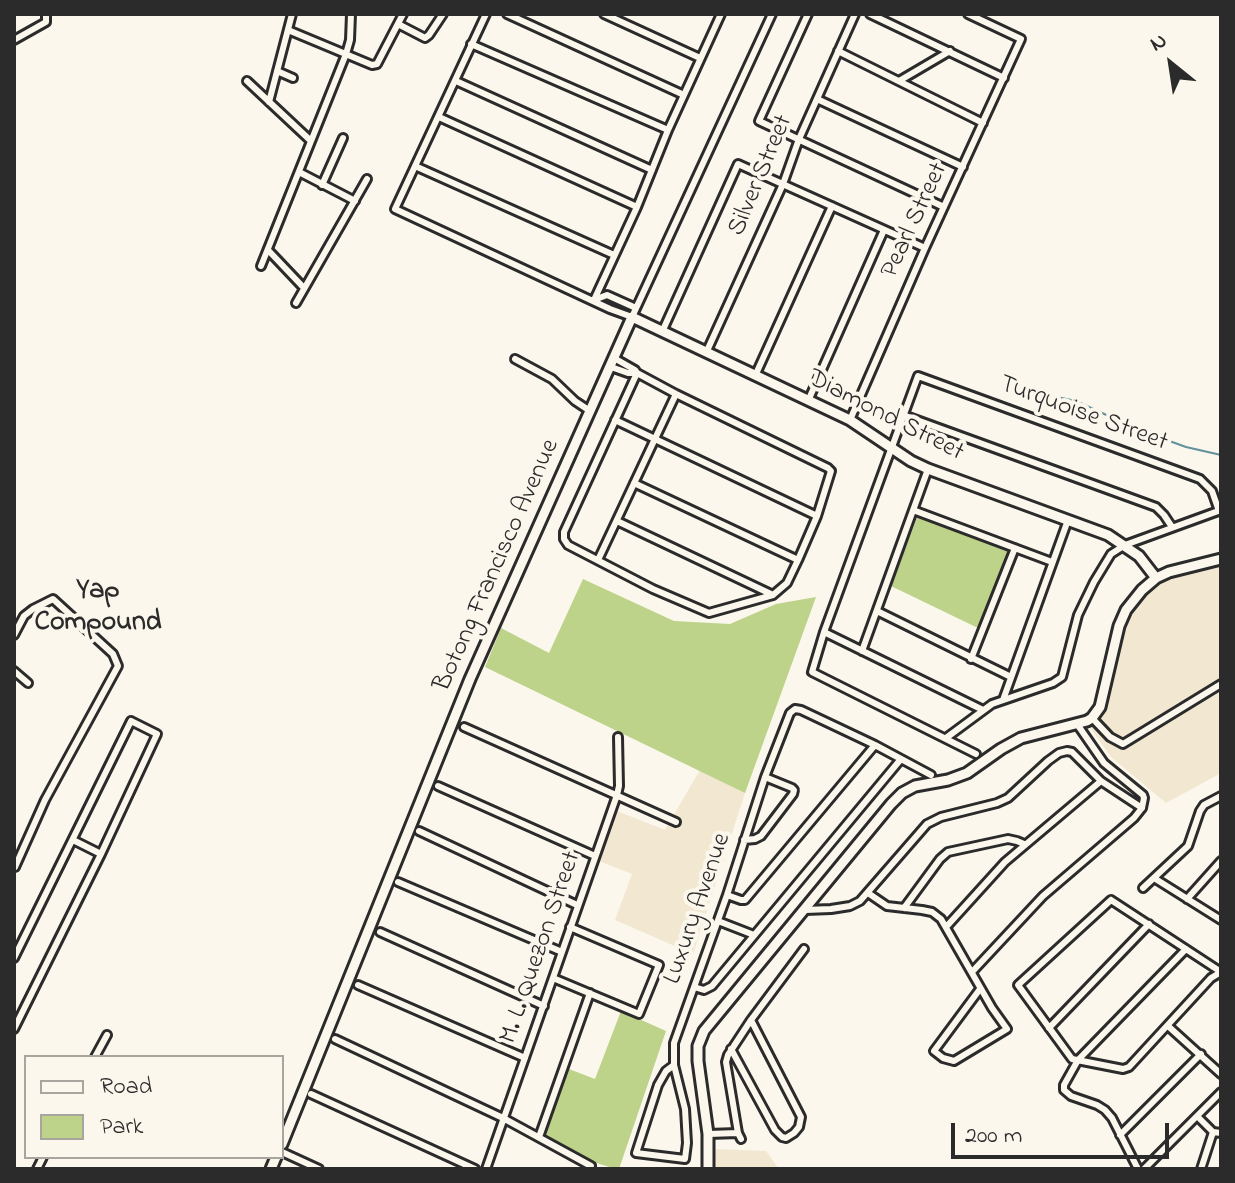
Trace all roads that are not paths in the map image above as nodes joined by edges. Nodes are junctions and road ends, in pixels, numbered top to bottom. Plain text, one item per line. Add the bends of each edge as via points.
1 (47, 14) edge
2 (292, 14) edge
3 (351, 14) edge
4 (403, 14) edge
5 (443, 14) edge
6 (486, 14) edge
7 (507, 14) edge
8 (604, 14) edge
9 (772, 14) edge
10 (808, 14) edge
11 (855, 14) edge
12 (870, 14) edge
13 (968, 14) edge
14 (718, 15) edge
15 (398, 24) junction
16 (288, 30) junction
17 (14, 40) edge
18 (471, 44) junction
19 (838, 51) junction
20 (950, 51) junction
21 (346, 54) junction
22 (700, 58) junction
23 (277, 71) junction
24 (293, 78) dead end
25 (1004, 78) junction
26 (247, 81) dead end
27 (456, 81) junction
28 (899, 81) junction
29 (684, 95) junction
30 (817, 99) junction
31 (269, 102) junction
32 (439, 117) junction
33 (983, 123) junction
34 (668, 130) junction
35 (343, 138) dead end
36 (799, 139) junction
37 (311, 141) junction
38 (415, 166) junction
39 (963, 167) junction
40 (652, 170) junction
41 (299, 172) junction
42 (367, 179) dead end
43 (783, 184) junction
44 (322, 185) junction
45 (355, 201) junction
46 (832, 206) junction
47 (637, 207) junction
48 (944, 207) junction
49 (884, 230) junction
50 (925, 248) junction
51 (268, 250) junction
52 (614, 255) junction
53 (261, 266) dead end
54 (304, 288) junction
55 (594, 300) junction
56 (296, 303) dead end
57 (634, 313) junction
58 (662, 332) junction
59 (706, 353) junction
60 (515, 359) dead end
61 (612, 363) junction
62 (637, 373) junction
63 (755, 376) junction
64 (676, 394) junction
65 (808, 401) junction
66 (591, 412) junction
67 (903, 415) junction
68 (615, 420) junction
69 (850, 420) junction
70 (655, 438) junction
71 (890, 447) junction
72 (928, 469) junction
73 (634, 483) junction
74 (913, 510) junction
75 (1220, 510) edge
76 (817, 516) junction
77 (1068, 520) junction
78 (617, 521) junction
79 (1172, 527) junction
80 (1125, 545) junction
81 (1015, 548) junction
82 (1221, 559) edge
83 (598, 560) junction
84 (798, 560) junction
85 (1052, 562) junction
86 (1156, 578) junction
87 (773, 595) junction
88 (877, 611) junction
89 (824, 632) junction
90 (14, 635) edge
91 (862, 651) junction
92 (971, 659) junction
93 (14, 671) edge
94 (1011, 677) junction
95 (28, 683) dead end
96 (1221, 684) edge
97 (1003, 700) junction
98 (983, 710) junction
99 (1092, 718) junction
100 (1077, 724) junction
101 (464, 727) dead end
102 (618, 737) dead end
103 (946, 738) junction
104 (875, 745) junction
105 (976, 754) dead end
106 (901, 759) junction
107 (931, 775) dead end
108 (765, 777) junction
109 (1101, 781) junction
110 (438, 786) dead end
111 (617, 795) junction
112 (1221, 796) edge
113 (1142, 808) junction
114 (676, 822) dead end
115 (419, 831) dead end
116 (73, 840) junction
117 (744, 840) junction
118 (1024, 844) junction
119 (101, 854) junction
120 (595, 856) junction
121 (1221, 861) edge
122 (15, 867) edge
123 (1154, 878) junction
124 (398, 882) dead end
125 (1143, 888) dead end
126 (868, 893) junction
127 (727, 895) junction
128 (1187, 899) junction
129 (577, 905) junction
130 (904, 908) junction
131 (804, 910) junction
132 (1220, 919) edge
133 (718, 921) junction
134 (1149, 924) junction
135 (947, 926) junction
136 (570, 927) junction
137 (380, 932) dead end
138 (754, 935) junction
139 (804, 949) dead end
140 (1186, 949) junction
141 (562, 952) junction
142 (14, 958) edge
143 (972, 972) junction
144 (1221, 972) edge
145 (553, 978) junction
146 (358, 985) dead end
147 (694, 987) junction
148 (980, 989) junction
149 (590, 993) junction
150 (544, 1006) junction
151 (751, 1020) junction
152 (1168, 1026) junction
153 (1049, 1028) junction
154 (14, 1029) edge
155 (107, 1035) dead end
156 (335, 1039) dead end
157 (731, 1049) junction
158 (1201, 1054) junction
159 (96, 1055) edge
160 (525, 1058) junction
161 (1078, 1060) junction
162 (674, 1065) junction
163 (1221, 1074) edge
164 (1221, 1092) edge
165 (311, 1094) dead end
166 (685, 1109) junction
167 (704, 1109) junction
168 (1198, 1117) junction
169 (503, 1118) junction
170 (1217, 1132) edge
171 (708, 1134) junction
172 (1120, 1135) junction
173 (539, 1137) junction
174 (284, 1139) edge
175 (284, 1153) edge
176 (591, 1168) edge
177 (319, 1169) edge
178 (475, 1169) edge
179 (486, 1169) edge
180 (708, 1169) edge
181 (1141, 1169) edge
182 (1201, 1169) edge

1 - 17 street via 46,22
2 - 16 street
3 - 21 street
4 - 15 street
5 - 15 street via 425,38
6 - 18 street
7 - 29 street
8 - 22 street
9 - 57 street, Botong Francisco Avenue
10 - 36 street via 759,121
11 - 19 street, Silver Street
12 - 20 street
13 - 25 street, Pearl Street via 1021,39
14 - 22 street
15 - 21 street via 377,64
16 - 21 street
16 - 23 street
18 - 27 street
18 - 34 street
19 - 28 street
19 - 30 street, Silver Street
20 - 25 street
20 - 28 street
21 - 37 street
22 - 29 street
23 - 24 street
23 - 31 street
25 - 33 street, Pearl Street
26 - 31 street
27 - 32 street
27 - 40 street
28 - 33 street
29 - 34 street
30 - 36 street, Silver Street
30 - 39 street
31 - 37 street
32 - 38 street
32 - 47 street
33 - 39 street, Pearl Street
34 - 40 street
35 - 44 street
36 - 43 street, Silver Street
36 - 48 street
37 - 41 street
38 - 52 street
38 - 55 street via 395,209
39 - 48 street, Pearl Street
40 - 47 street
41 - 44 street
41 - 51 street
42 - 45 street
43 - 46 street
43 - 58 street via 738,164
43 - 59 street, Silver Street
44 - 45 street
45 - 54 street
46 - 49 street
46 - 63 street
47 - 52 street
48 - 50 street, Pearl Street
49 - 50 street
49 - 65 street
50 - 69 street, Pearl Street
51 - 53 street
51 - 54 street
52 - 55 street
54 - 56 street
55 - 57 street
55 - 57 street via 607,295
57 - 58 street, Diamond Street
57 - 61 street, Botong Francisco Avenue
58 - 59 street, Diamond Street
59 - 63 street, Diamond Street
60 - 66 street via 552,379
61 - 62 street
61 - 66 street, Botong Francisco Avenue
62 - 64 street
62 - 68 street
63 - 65 street, Diamond Street
64 - 70 street
64 - 76 street via 828,468
65 - 69 street, Diamond Street
66 - 174 street, Botong Francisco Avenue via 470,679
67 - 71 street
67 - 75 street, Turquoise Street via 918,376 1200,479
67 - 79 street via 1156,507
68 - 70 street
68 - 83 street via 564,532 568,545
69 - 71 street, Diamond Street
70 - 73 street
70 - 76 street
71 - 72 street, Diamond Street
71 - 89 street
72 - 74 street
72 - 77 street, Diamond Street
73 - 78 street
73 - 84 street
74 - 81 street
74 - 88 street
75 - 79 street
76 - 84 street
77 - 80 street, Diamond Street
77 - 85 street
78 - 83 street
78 - 87 street
79 - 80 street
80 - 86 street, Diamond Street
80 - 97 street via 1111,554 1078,615 1062,677
81 - 85 street
81 - 92 street
82 - 86 street
83 - 87 street via 709,613
84 - 87 street via 787,583
85 - 94 street
86 - 99 street via 1126,610 1100,707
88 - 91 street
88 - 92 street
89 - 91 street
89 - 103 street via 812,672
90 - 122 street via 24,616 53,599 113,654 118,666
91 - 98 street
92 - 94 street
93 - 95 street
94 - 97 street
96 - 99 street via 1123,744
97 - 98 street
98 - 103 street
99 - 100 street
100 - 113 street via 1104,763 1143,795
100 - 131 street via 1021,738 967,773 902,793
101 - 111 street
102 - 111 street, M. L. Quezon Street
103 - 105 street
104 - 106 street
104 - 108 street, Luxury Avenue via 795,709
104 - 127 street via 747,897
106 - 107 street
106 - 138 street
108 - 117 street, Luxury Avenue
108 - 117 street via 792,788 793,794 761,836
109 - 113 street
109 - 118 street
109 - 126 street via 1072,752 1059,753 1008,798 941,817 920,829
110 - 120 street
111 - 114 street
111 - 120 street, M. L. Quezon Street
112 - 123 street via 1204,805 1188,846
113 - 143 street via 1043,896
115 - 129 street
116 - 119 street
116 - 119 street via 131,721 157,734
116 - 142 street
117 - 127 street, Luxury Avenue
118 - 130 street via 1008,839 948,852
118 - 135 street
119 - 154 street
120 - 129 street, M. L. Quezon Street
121 - 128 street
123 - 125 street
123 - 128 street
124 - 141 street
126 - 130 street via 887,906
126 - 131 street via 850,906
127 - 133 street, Luxury Avenue
128 - 132 street
129 - 136 street, M. L. Quezon Street
130 - 135 street via 932,912
131 - 167 street via 704,1031 698,1046
133 - 138 street
133 - 147 street, Luxury Avenue
134 - 140 street
134 - 153 street
134 - 153 street via 1111,900 1018,985
135 - 143 street
136 - 141 street, M. L. Quezon Street
136 - 149 street via 659,965 639,1014
137 - 150 street
138 - 147 street via 709,989
139 - 151 street
140 - 144 street
140 - 161 street
141 - 145 street, M. L. Quezon Street
143 - 148 street
144 - 152 street
145 - 149 street
145 - 150 street, M. L. Quezon Street
146 - 160 street
147 - 162 street, Luxury Avenue via 674,1043
148 - 148 street via 1007,1029 954,1061 943,1058 934,1051
149 - 173 street
150 - 160 street, M. L. Quezon Street
151 - 157 street
151 - 157 street via 801,1117 794,1133 786,1138 775,1130
152 - 158 street
152 - 161 street via 1129,1067
153 - 161 street via 1068,1055
155 - 159 street
156 - 169 street
157 - 171 street via 726,1062 740,1136
158 - 163 street
158 - 172 street
160 - 169 street, M. L. Quezon Street
161 - 172 street via 1064,1090 1105,1110
162 - 166 street, Luxury Avenue
162 - 166 street, Luxury Avenue via 658,1085 636,1153 685,1159
164 - 168 street
165 - 178 street
166 - 167 street
167 - 171 street
168 - 170 street
168 - 181 street
169 - 173 street
169 - 179 street, M. L. Quezon Street
170 - 182 street
171 - 180 street
172 - 181 street
173 - 176 street
175 - 177 street

